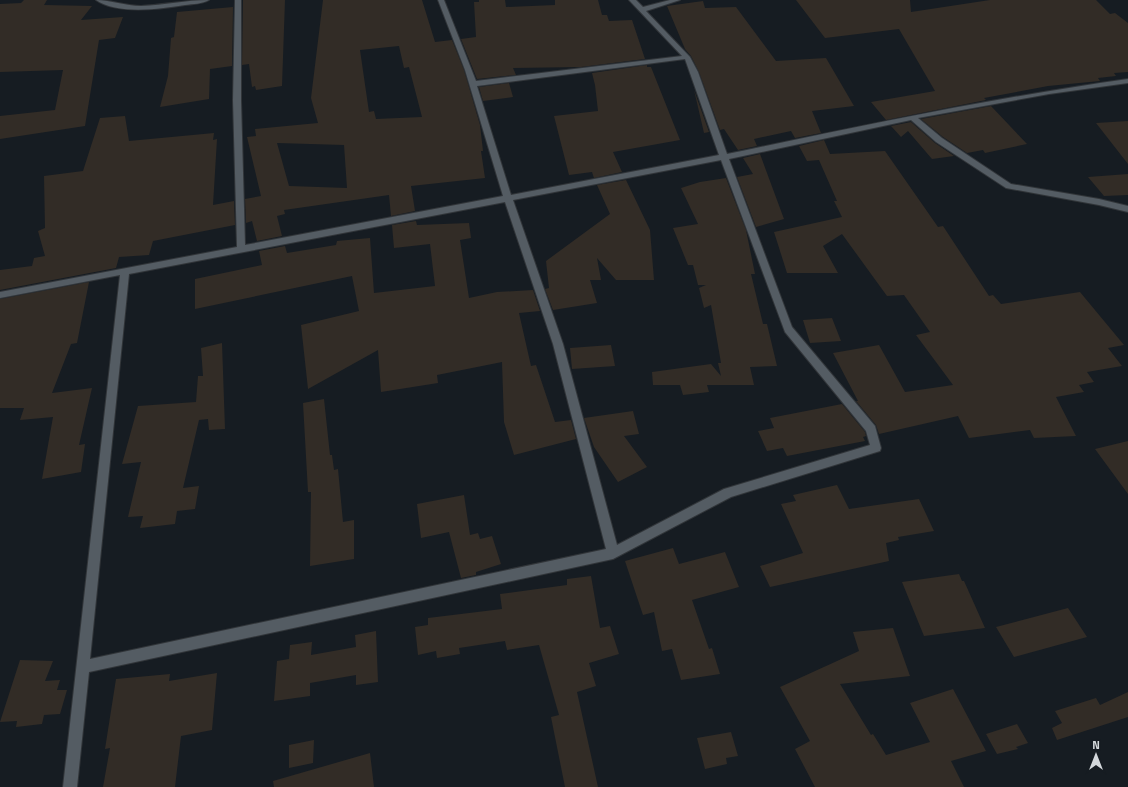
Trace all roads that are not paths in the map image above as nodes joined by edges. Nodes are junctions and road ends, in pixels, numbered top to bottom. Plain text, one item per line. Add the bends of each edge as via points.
1 (99, 0) edge
2 (206, 0) edge
3 (238, 0) edge
4 (441, 0) edge
5 (632, 0) edge
6 (677, 0) edge
7 (641, 10) junction
8 (687, 57) junction
9 (1128, 81) edge
10 (473, 84) junction
11 (912, 117) junction
12 (724, 157) junction
13 (508, 198) junction
14 (1128, 209) edge
15 (241, 250) junction
16 (125, 272) junction
17 (0, 295) edge
18 (613, 553) junction
19 (83, 667) junction
20 (70, 787) edge

1 - 2 street via 123,7 134,7 188,4
3 - 15 street via 237,100
4 - 10 street
5 - 7 street
6 - 7 street
7 - 8 street
8 - 10 street
8 - 12 street
9 - 11 street via 1049,92
10 - 13 street
11 - 12 street
11 - 14 street via 939,140 1009,186
12 - 13 street
12 - 18 street via 788,329 871,429 876,448 728,493
13 - 15 street
13 - 18 street via 558,344
15 - 16 street
16 - 17 street
16 - 19 street
18 - 19 street
19 - 20 street

